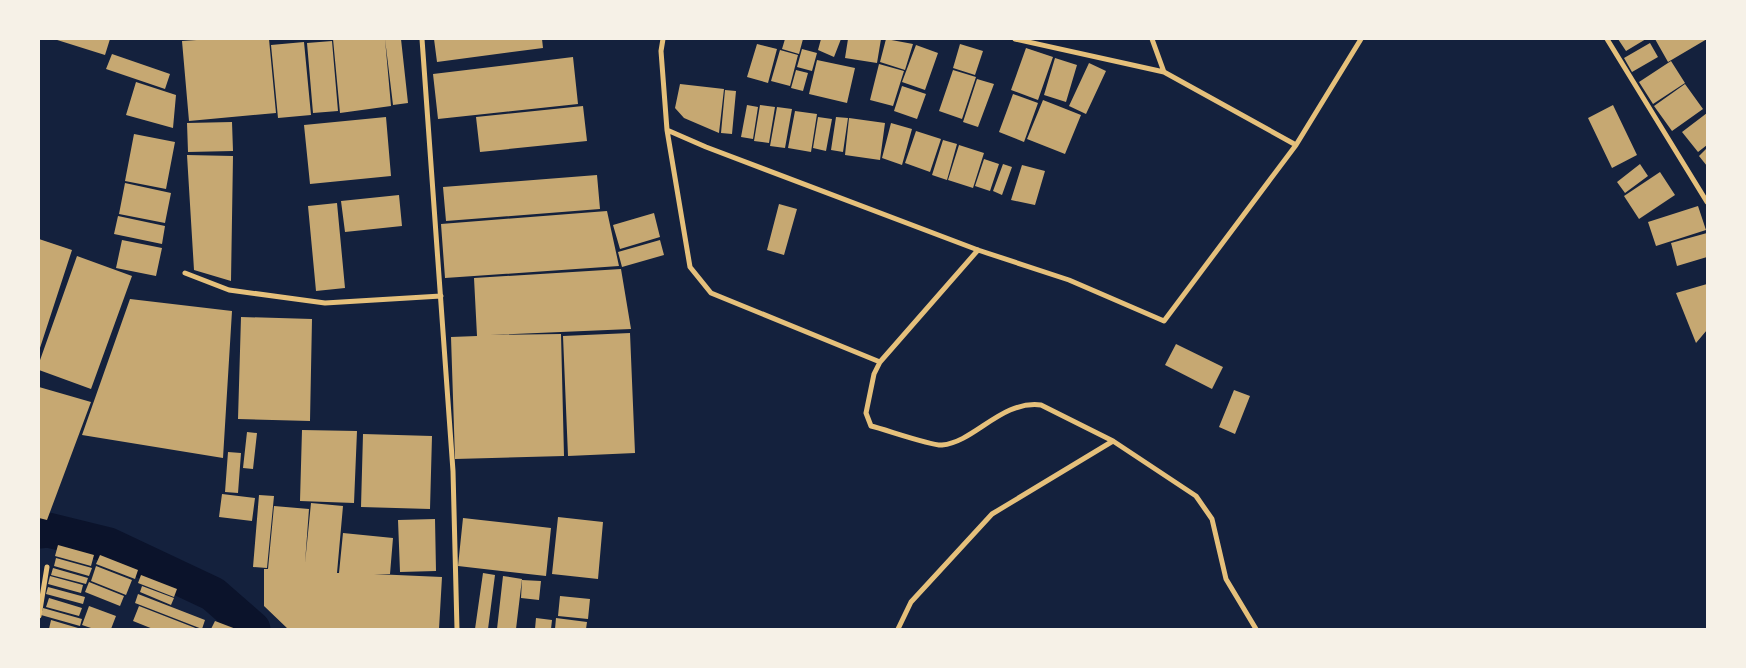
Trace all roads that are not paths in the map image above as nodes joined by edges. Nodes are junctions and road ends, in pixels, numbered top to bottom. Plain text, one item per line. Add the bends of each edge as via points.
1 (422, 39) edge
2 (663, 39) edge
3 (1014, 39) edge
4 (1152, 39) edge
5 (1361, 39) edge
6 (1607, 39) edge
7 (1164, 72) junction
8 (666, 130) junction
9 (1296, 146) junction
10 (1707, 202) edge
11 (978, 250) junction
12 (184, 273) dead end
13 (441, 296) junction
14 (880, 362) junction
15 (1113, 441) junction
16 (46, 567) dead end
17 (39, 616) edge
18 (457, 629) edge
19 (898, 629) edge
20 (1256, 629) edge

1 - 13 street
2 - 8 street
3 - 7 street
4 - 7 street
5 - 9 street
6 - 10 street
7 - 9 street
8 - 11 street
8 - 14 street via 690,267 711,293
9 - 11 street via 1164,321 1070,280
11 - 14 street
12 - 13 street via 230,290 325,303
13 - 18 street via 453,471
14 - 15 street via 874,374 866,413 871,426 941,446 1015,407 1030,404 1041,405
15 - 19 street via 992,514 911,602
15 - 20 street via 1196,496 1212,518 1226,580
16 - 17 street

